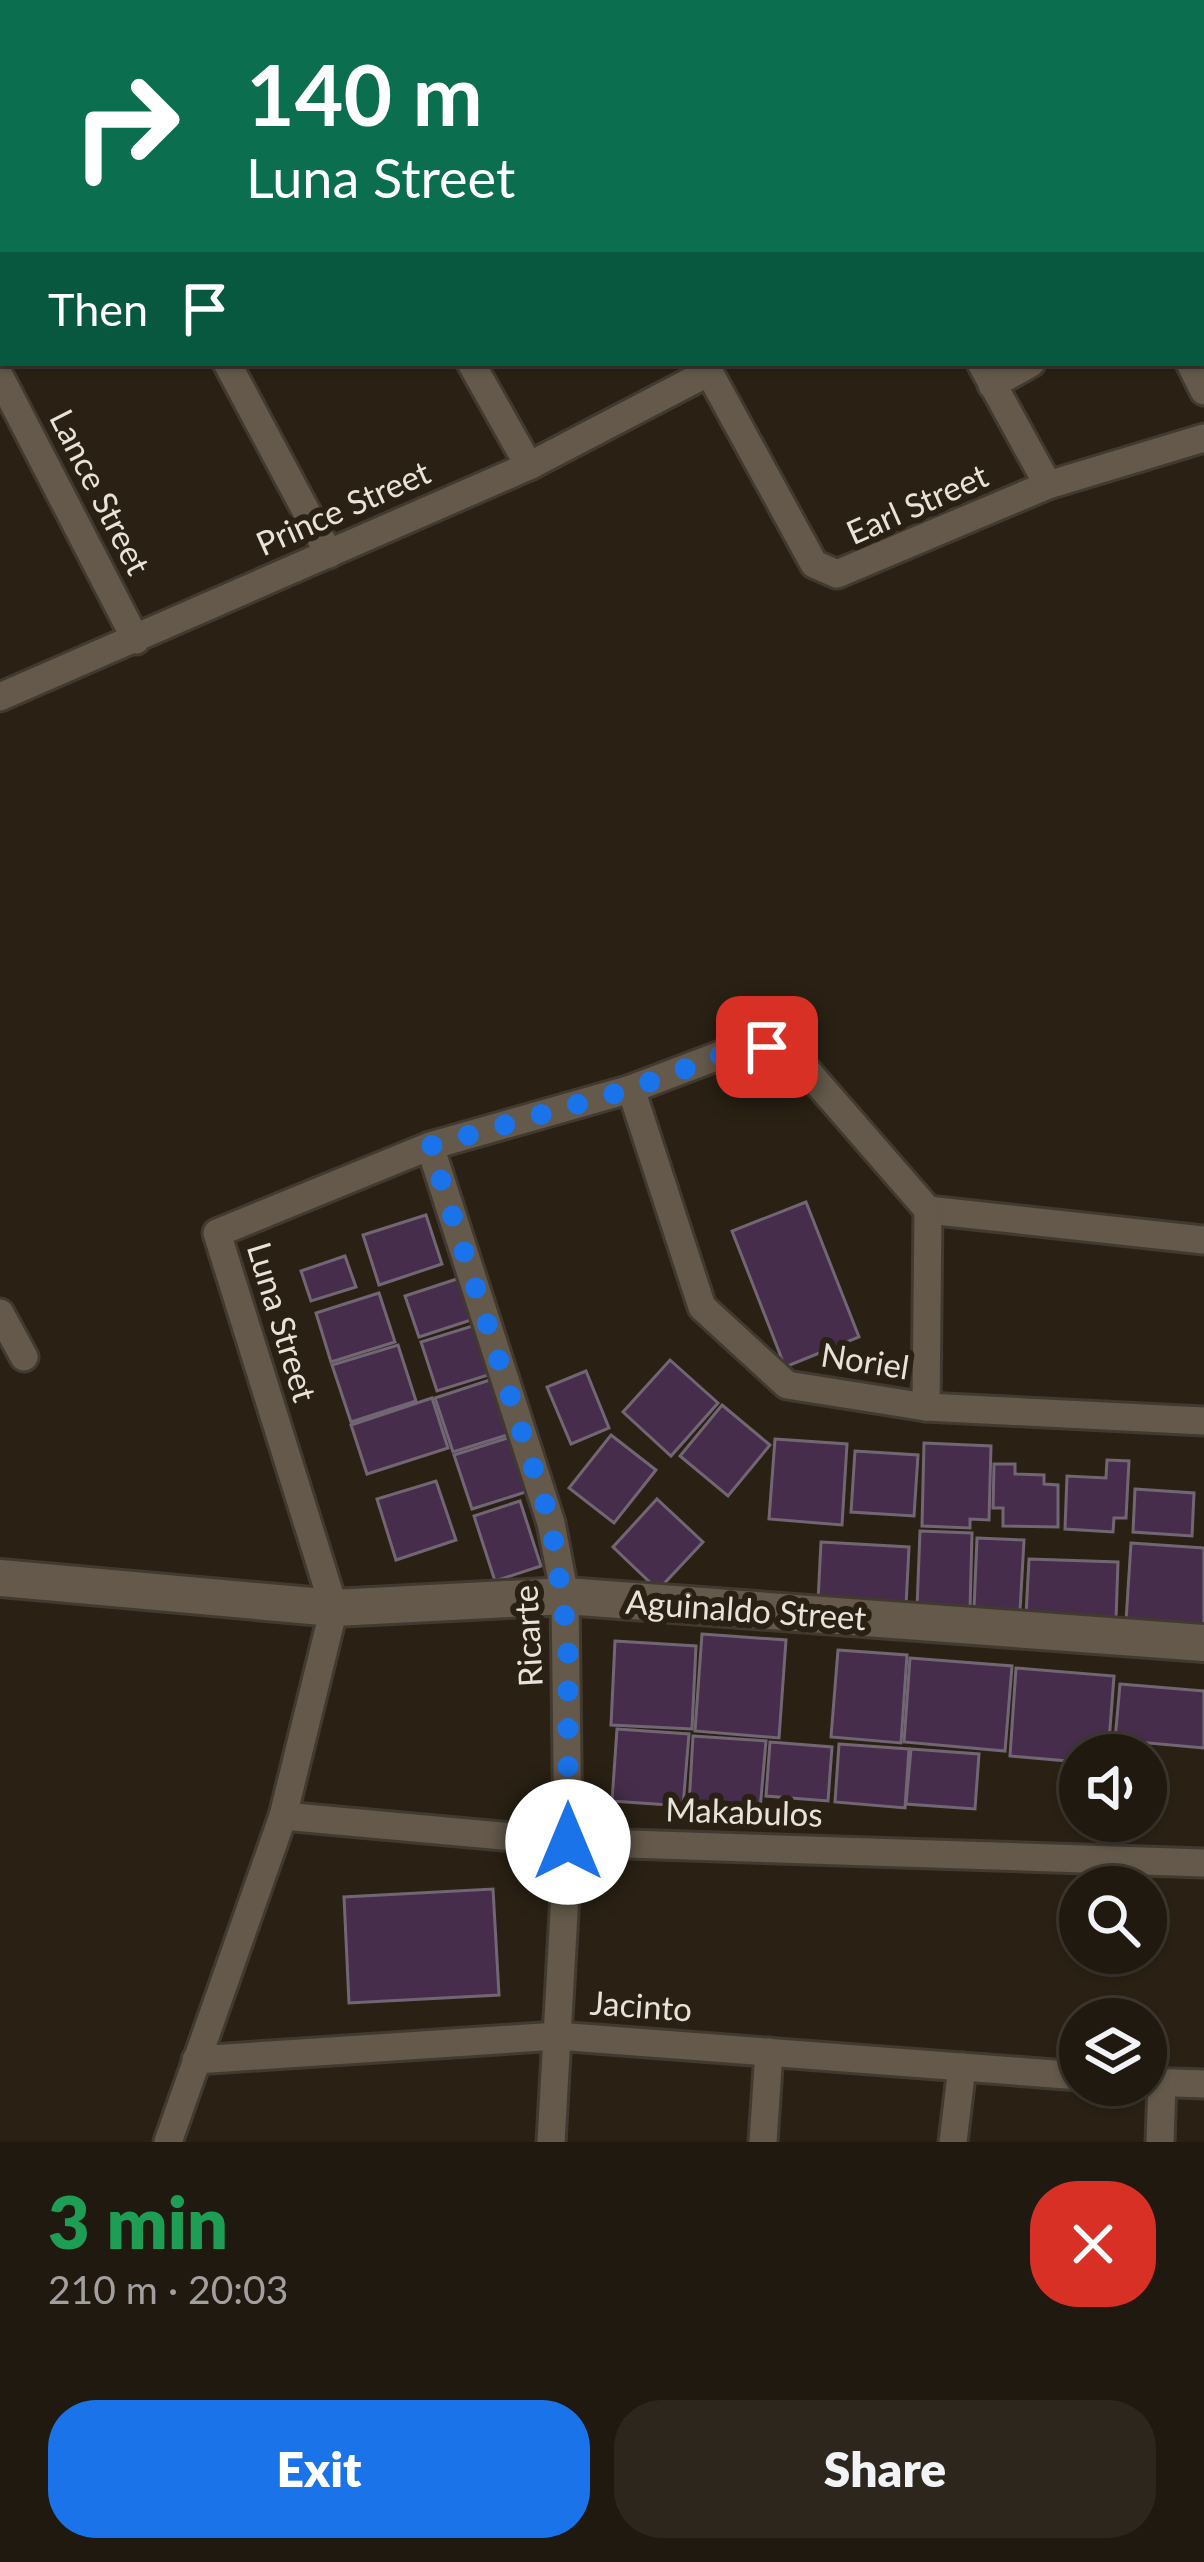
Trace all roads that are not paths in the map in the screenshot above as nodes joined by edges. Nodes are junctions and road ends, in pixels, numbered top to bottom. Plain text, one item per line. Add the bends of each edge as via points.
1 (229, 366) edge
2 (473, 366) edge
3 (1019, 366) edge
4 (706, 367) edge
5 (986, 374) edge
6 (0, 376) edge
7 (1204, 438) edge
8 (529, 466) junction
9 (1048, 485) junction
10 (328, 554) junction
11 (136, 640) junction
12 (0, 698) edge
13 (631, 1089) junction
14 (430, 1146) junction
15 (928, 1210) junction
16 (1204, 1240) edge
17 (1, 1316) edge
18 (24, 1357) dead end
19 (926, 1407) junction
20 (1204, 1421) edge
21 (0, 1578) edge
22 (565, 1597) junction
23 (334, 1609) junction
24 (1204, 1643) edge
25 (283, 1816) junction
26 (568, 1842) junction
27 (1204, 1863) edge
28 (557, 2036) junction
29 (769, 2052) junction
30 (196, 2060) junction
31 (962, 2067) junction
32 (1059, 2074) edge
33 (1167, 2083) edge
34 (1204, 2084) edge
35 (1156, 2106) edge
36 (168, 2142) edge
37 (551, 2142) edge
38 (763, 2142) edge
39 (952, 2142) edge
40 (1160, 2142) edge

1 - 10 street
2 - 8 street
3 - 5 street
4 - 8 street, Prince Street
4 - 9 street, Earl Street via 814,564 847,574
5 - 9 street
6 - 11 street, Lance Street
7 - 9 street, Earl Street
8 - 10 street, Prince Street
10 - 11 street, Prince Street
11 - 12 street, Prince Street
13 - 14 street, Luna Street
13 - 15 street, Luna Street via 751,1044 787,1054
13 - 19 street, Noriel via 702,1307 787,1385
14 - 22 street, Ricarte via 551,1523
14 - 23 street, Luna Street via 217,1233
15 - 16 street
15 - 19 street
17 - 18 street
19 - 20 street, Noriel
21 - 23 street, Aguinaldo Street
22 - 23 street, Aguinaldo Street
22 - 24 street, Aguinaldo Street
22 - 26 street, Ricarte
23 - 25 street
25 - 26 street, Makabulos
25 - 30 street
26 - 27 street, Makabulos
26 - 28 street, Ricarte
28 - 29 street, Jacinto
28 - 30 street, Jacinto
28 - 37 street, Ricarte
29 - 31 street, Jacinto
29 - 38 street
30 - 36 street
31 - 32 street, Jacinto
31 - 39 street
33 - 34 street
35 - 40 street

